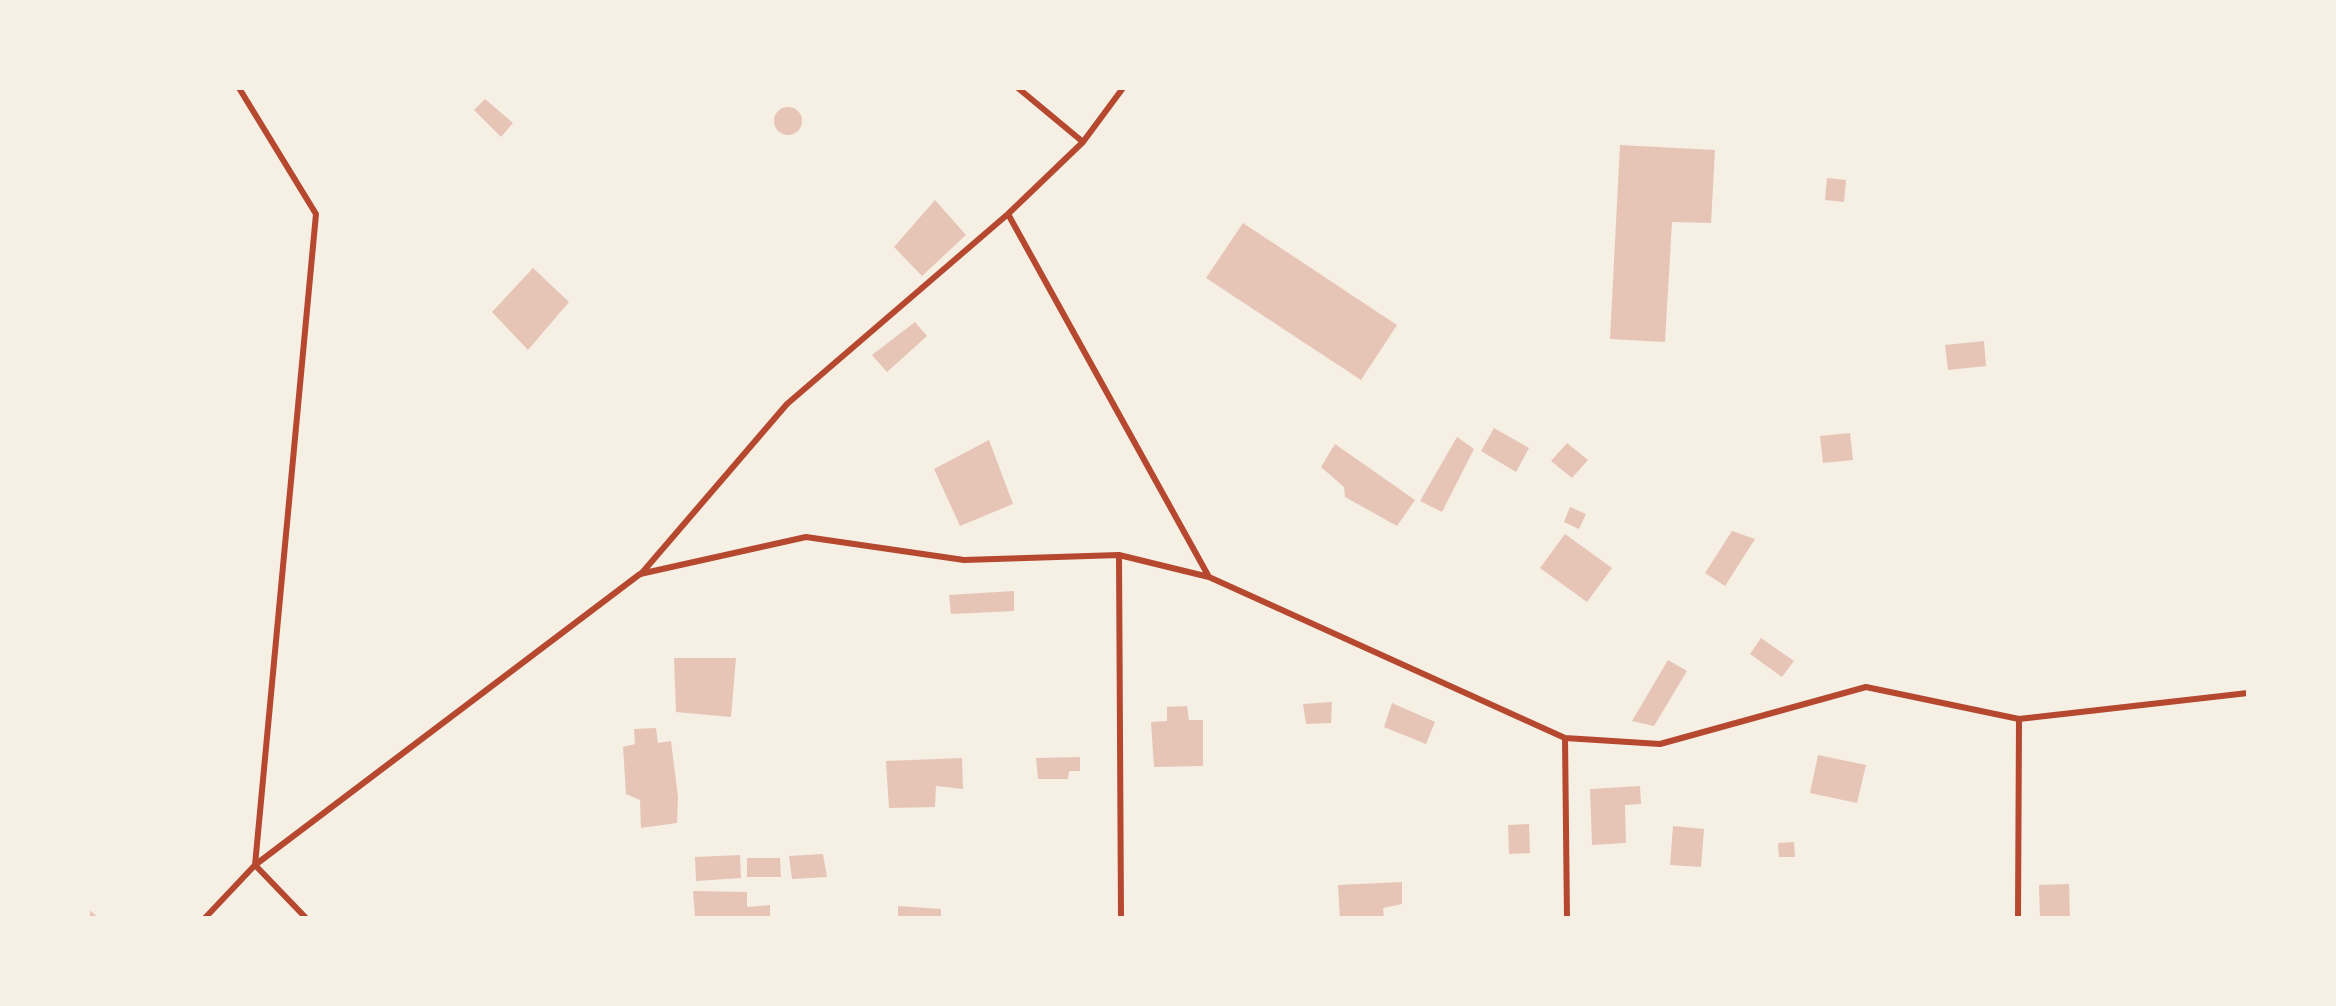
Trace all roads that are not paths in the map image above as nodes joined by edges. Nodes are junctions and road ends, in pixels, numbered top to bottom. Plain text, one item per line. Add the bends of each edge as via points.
1 (238, 88) edge
2 (1018, 88) edge
3 (1123, 88) edge
4 (1083, 142) junction
5 (1008, 214) junction
6 (1119, 555) junction
7 (640, 574) junction
8 (1209, 577) junction
9 (2247, 693) edge
10 (2019, 719) junction
11 (1565, 738) junction
12 (255, 865) junction
13 (205, 918) edge
14 (306, 918) edge
15 (1121, 918) edge
16 (1567, 918) edge
17 (2018, 918) edge

1 - 12 street via 316,214
2 - 4 street
3 - 4 street
4 - 5 street
5 - 7 street via 787,404
5 - 8 street
6 - 7 street via 964,560 806,537
6 - 8 street
6 - 15 street
7 - 12 street
8 - 11 street
9 - 10 street
10 - 11 street via 1866,687 1660,744
10 - 17 street
11 - 16 street
12 - 13 street
12 - 14 street

